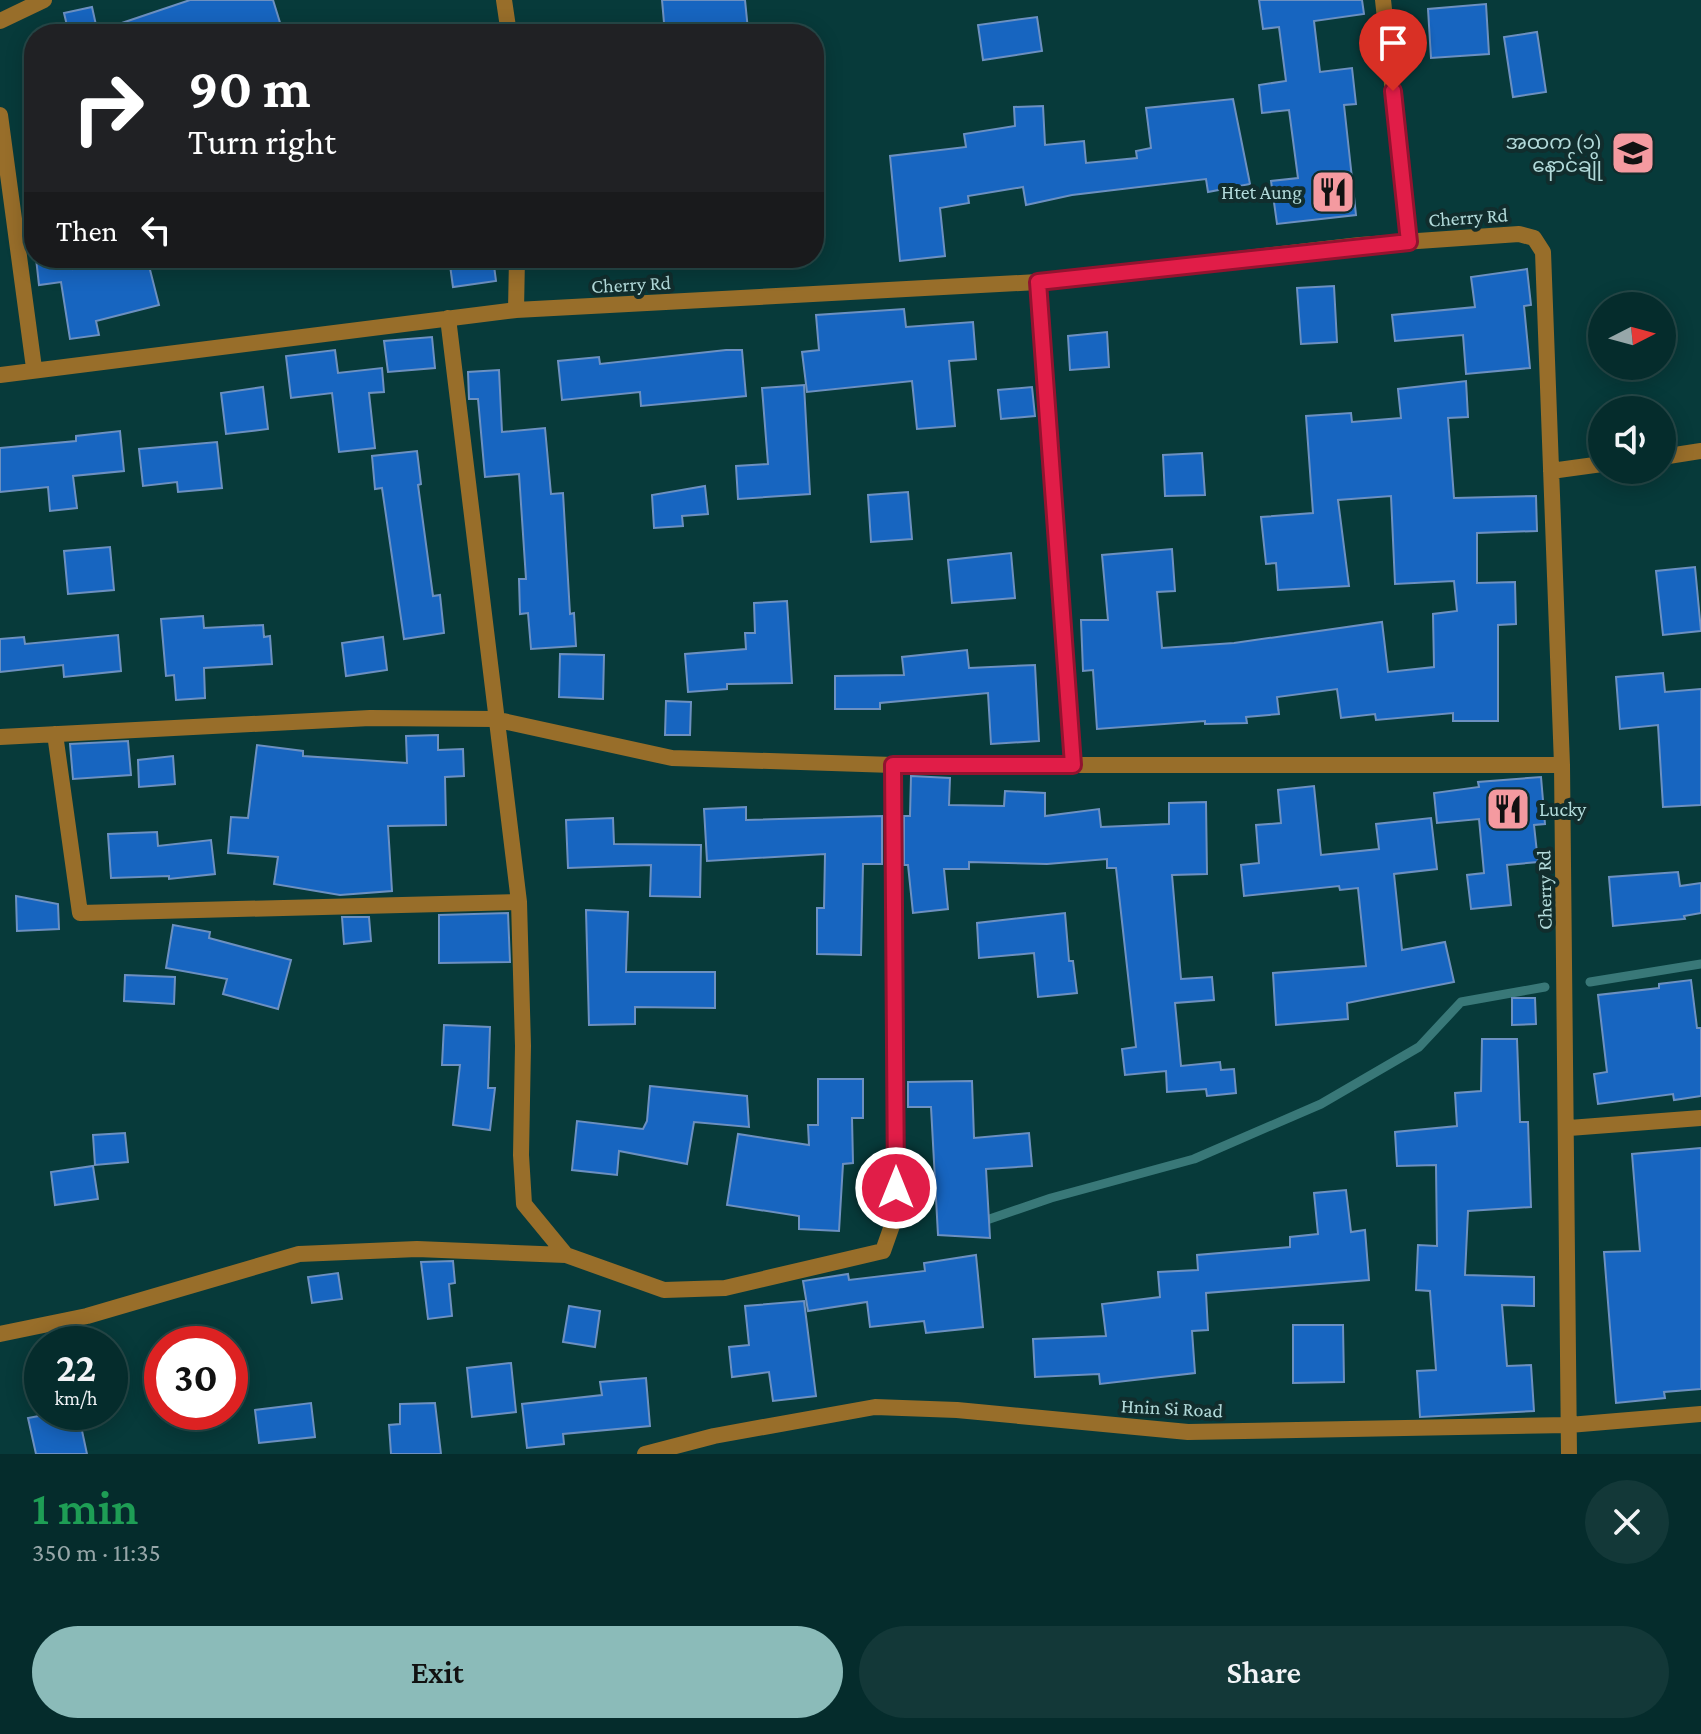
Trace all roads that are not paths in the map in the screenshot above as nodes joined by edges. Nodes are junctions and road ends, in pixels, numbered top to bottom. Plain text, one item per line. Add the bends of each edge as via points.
1 (44, 0) edge
2 (504, 0) edge
3 (1383, 0) edge
4 (0, 21) edge
5 (508, 24) edge
6 (0, 115) edge
7 (5, 185) edge
8 (1409, 242) junction
9 (517, 268) edge
10 (1038, 282) junction
11 (516, 310) junction
12 (448, 318) junction
13 (34, 368) junction
14 (0, 375) edge
15 (1701, 451) edge
16 (1676, 455) edge
17 (1588, 466) edge
18 (1551, 471) junction
19 (494, 719) junction
20 (55, 734) junction
21 (0, 737) edge
22 (893, 765) junction
23 (1073, 765) junction
24 (1562, 765) junction
25 (519, 902) junction
26 (1701, 1118) edge
27 (1569, 1128) junction
28 (566, 1255) junction
29 (0, 1334) edge
30 (1701, 1414) edge
31 (1569, 1425) junction
32 (645, 1454) edge
33 (1569, 1454) edge

1 - 4 street
2 - 5 street
3 - 8 street
6 - 7 street
7 - 13 street
8 - 10 street, Cherry Rd
8 - 18 street, Cherry Rd via 1519,234 1534,238 1543,252
9 - 11 street
10 - 11 street, Cherry Rd
10 - 23 street
11 - 12 street, Cherry Rd
12 - 13 street, Cherry Rd
12 - 19 street
13 - 14 street, Cherry Rd
15 - 16 street
17 - 18 street
18 - 24 street, Cherry Rd
19 - 20 street via 370,718
19 - 22 street via 672,758
19 - 25 street
20 - 21 street
20 - 25 street via 80,913
22 - 23 street
22 - 28 street via 895,1217 883,1251 725,1288 664,1290
23 - 24 street
24 - 27 street, Cherry Rd
25 - 28 street via 524,1204
26 - 27 street
27 - 31 street, Cherry Rd
28 - 29 street via 417,1249 299,1254 87,1316
30 - 31 street, Hnin Si Road
31 - 32 street, Hnin Si Road via 1188,1432 875,1407
31 - 33 street, Cherry Rd

